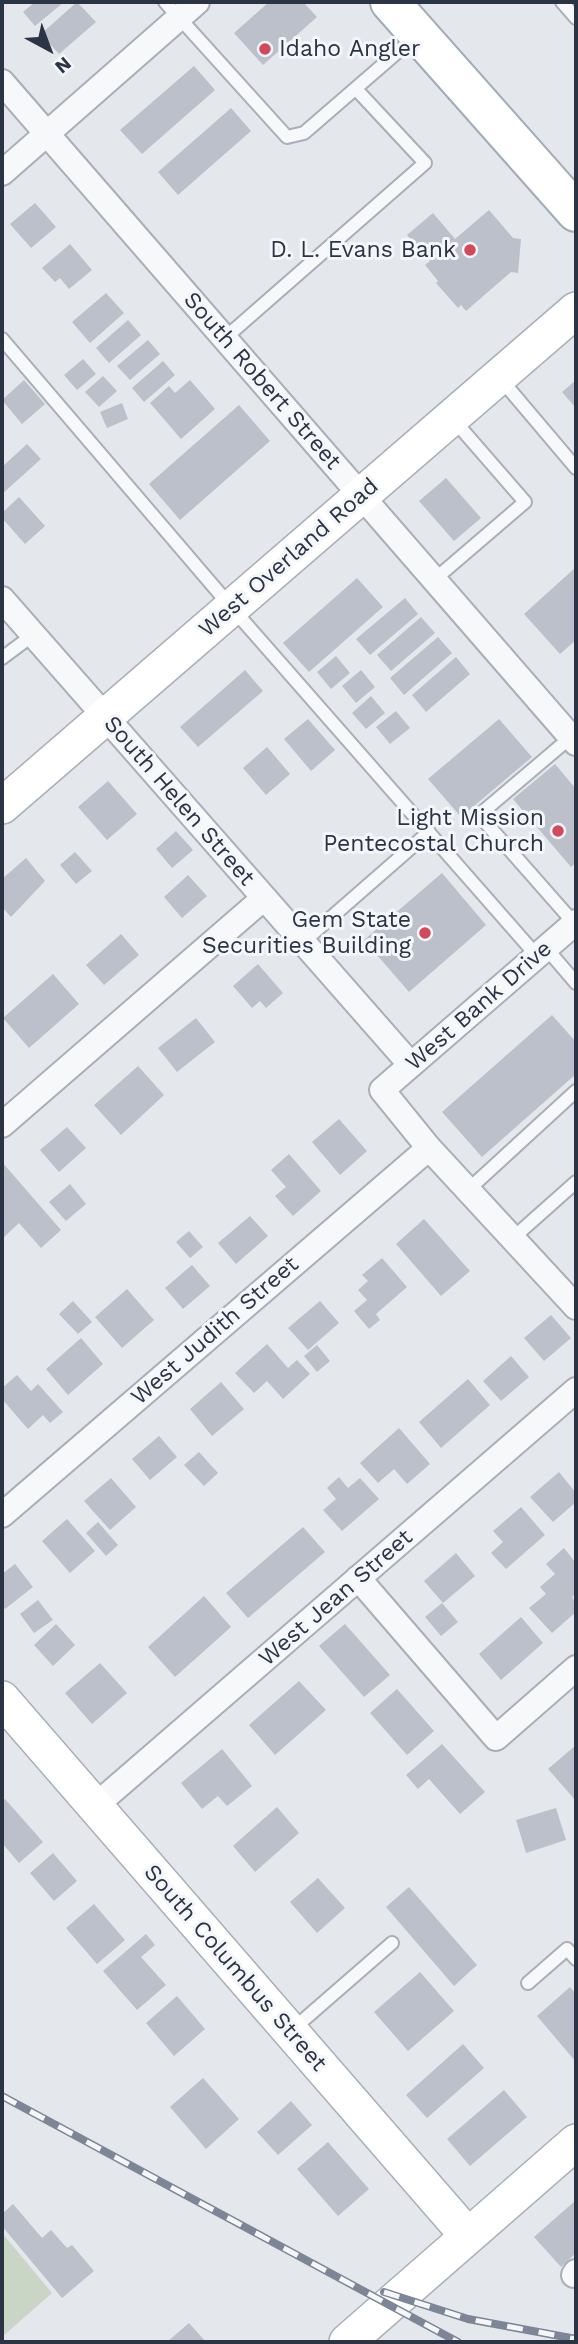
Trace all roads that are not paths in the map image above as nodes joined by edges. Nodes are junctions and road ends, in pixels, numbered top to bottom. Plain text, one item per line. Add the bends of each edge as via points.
1 (390, 2) edge
2 (562, 2) edge
3 (181, 7) edge
4 (576, 18) edge
5 (419, 34) junction
6 (2, 82) edge
7 (356, 89) junction
8 (47, 134) junction
9 (2, 173) edge
10 (576, 212) edge
11 (576, 310) edge
12 (225, 338) junction
13 (2, 339) edge
14 (499, 377) junction
15 (451, 418) junction
16 (576, 468) edge
17 (362, 496) junction
18 (434, 580) junction
19 (2, 599) edge
20 (232, 608) junction
21 (33, 635) junction
22 (2, 658) edge
23 (105, 717) junction
24 (574, 740) edge
25 (2, 806) edge
26 (429, 832) junction
27 (264, 898) junction
28 (575, 923) edge
29 (303, 942) junction
30 (541, 952) junction
31 (576, 983) edge
32 (411, 1065) junction
33 (576, 1091) edge
34 (2, 1125) edge
35 (429, 1148) junction
36 (576, 1182) edge
37 (468, 1190) junction
38 (513, 1238) junction
39 (576, 1307) edge
40 (576, 1390) edge
41 (2, 1515) edge
42 (358, 1578) junction
43 (576, 1668) edge
44 (2, 1699) edge
45 (95, 1806) junction
46 (392, 1943) dead end
47 (573, 1949) edge
48 (528, 1983) dead end
49 (290, 2031) junction
50 (576, 2142) edge
51 (468, 2236) junction
52 (347, 2342) edge

1 - 5 main road
2 - 4 lane
3 - 7 lane via 287,138 304,133
3 - 8 street
5 - 7 lane
5 - 10 main road
6 - 8 street, South Robert Street
7 - 12 lane via 425,163
8 - 9 street
8 - 12 street, South Robert Street
11 - 14 street, West Overland Road
12 - 17 street, South Robert Street
13 - 20 lane
14 - 15 street, West Overland Road
14 - 16 lane
15 - 17 street, West Overland Road
15 - 18 lane via 524,502
17 - 18 street, South Robert Street
17 - 20 street, West Overland Road
18 - 24 street, South Robert Street
19 - 21 street, South Helen Street
20 - 23 street, West Overland Road
20 - 26 lane
21 - 22 lane
21 - 23 street, South Helen Street
23 - 25 street, West Overland Road
23 - 27 street, South Helen Street
24 - 28 lane via 479,815
26 - 29 lane
26 - 30 lane
27 - 29 street, South Helen Street
27 - 34 street
28 - 30 street, West Bank Drive
29 - 32 street, South Helen Street
30 - 31 lane
30 - 32 street, West Bank Drive
32 - 35 street, West Bank Drive via 382,1090
33 - 37 lane
35 - 37 street
35 - 41 street, West Judith Street
36 - 38 lane
37 - 38 street
38 - 39 street
40 - 42 street, West Jean Street
42 - 43 street via 496,1738
42 - 45 street, West Jean Street
44 - 45 street, South Columbus Street
45 - 49 street, South Columbus Street
46 - 49 lane
47 - 48 lane
49 - 51 street, South Columbus Street
50 - 51 street
51 - 52 street

